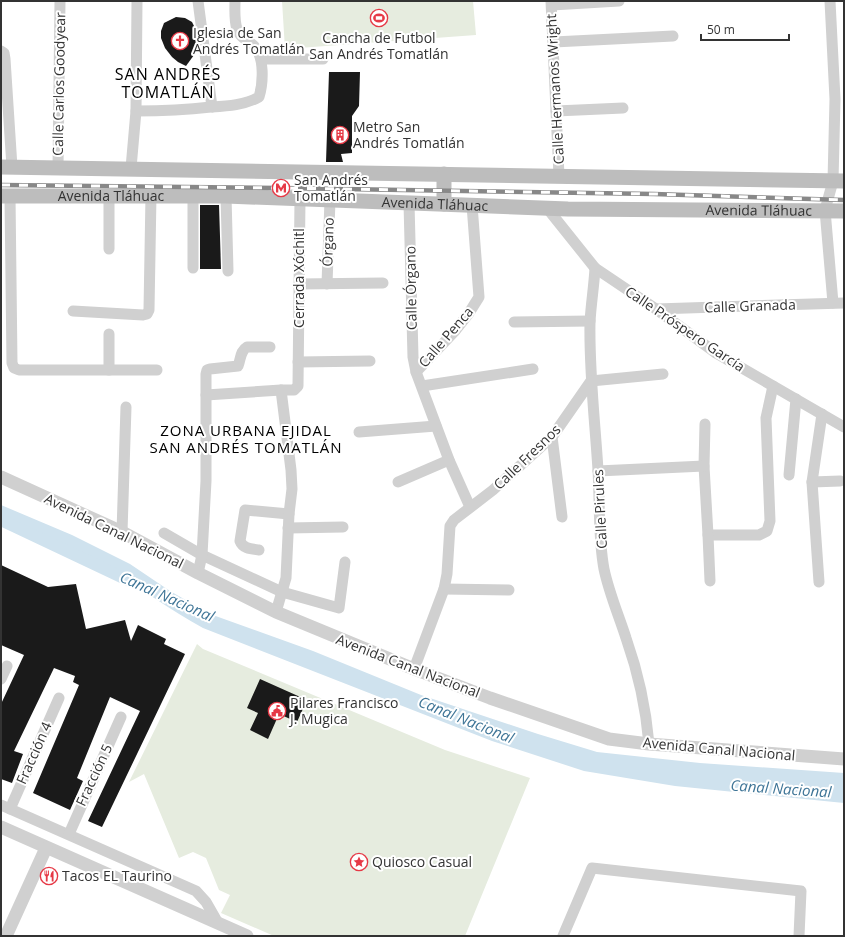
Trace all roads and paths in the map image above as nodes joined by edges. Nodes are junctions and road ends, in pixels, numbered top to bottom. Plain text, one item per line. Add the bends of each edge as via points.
1 (60, 1) edge
2 (137, 1) edge
3 (198, 1) edge
4 (235, 1) edge
5 (619, 1) edge
6 (830, 1) edge
7 (552, 3) edge
8 (673, 36) dead end
9 (554, 42) junction
10 (3, 55) edge
11 (261, 59) junction
12 (322, 59) dead end
13 (212, 107) junction
14 (623, 108) dead end
15 (136, 111) junction
16 (556, 111) junction
17 (6, 167) edge
18 (58, 168) junction
19 (131, 168) junction
20 (444, 174) junction
21 (559, 176) junction
22 (839, 181) edge
23 (109, 195) junction
24 (151, 195) junction
25 (6, 196) edge
26 (193, 196) junction
27 (226, 196) junction
28 (300, 199) junction
29 (330, 200) junction
30 (409, 204) junction
31 (444, 204) junction
32 (472, 205) junction
33 (547, 208) junction
34 (824, 210) junction
35 (844, 210) edge
36 (108, 249) dead end
37 (193, 268) dead end
38 (596, 268) junction
39 (228, 271) dead end
40 (383, 283) dead end
41 (299, 284) junction
42 (327, 284) junction
43 (833, 303) junction
44 (844, 303) edge
45 (656, 309) junction
46 (73, 311) dead end
47 (590, 321) junction
48 (514, 322) dead end
49 (109, 334) dead end
50 (270, 347) dead end
51 (298, 359) junction
52 (370, 361) dead end
53 (533, 369) dead end
54 (109, 370) junction
55 (157, 370) dead end
56 (416, 372) junction
57 (663, 374) dead end
58 (591, 381) junction
59 (422, 386) junction
60 (773, 386) junction
61 (281, 390) junction
62 (206, 395) junction
63 (796, 399) junction
64 (126, 406) dead end
65 (822, 414) junction
66 (705, 424) dead end
67 (436, 426) junction
68 (844, 427) edge
69 (359, 432) dead end
70 (552, 437) junction
71 (449, 460) junction
72 (704, 466) junction
73 (598, 471) junction
74 (789, 474) dead end
75 (1, 477) edge
76 (840, 481) dead end
77 (398, 482) dead end
78 (812, 482) junction
79 (470, 507) junction
80 (288, 514) junction
81 (562, 517) dead end
82 (344, 527) dead end
83 (288, 528) junction
84 (122, 532) junction
85 (164, 533) dead end
86 (708, 535) junction
87 (260, 550) dead end
88 (202, 555) junction
89 (345, 562) dead end
90 (198, 573) junction
91 (710, 581) dead end
92 (819, 582) dead end
93 (444, 589) junction
94 (509, 590) dead end
95 (282, 592) junction
96 (276, 612) junction
97 (7, 666) dead end
98 (414, 669) junction
99 (1, 679) edge
100 (59, 698) dead end
101 (121, 717) dead end
102 (649, 744) junction
103 (844, 759) edge
104 (6, 807) edge
105 (1, 827) edge
106 (68, 834) junction
107 (46, 848) junction
108 (218, 923) junction
109 (6, 936) edge
110 (247, 936) edge
111 (564, 936) edge
112 (800, 936) edge

1 - 18 street, Calle Carlos Goodyear
2 - 15 street
3 - 13 street
4 - 11 street via 237,29 241,37 255,46
5 - 7 street
6 - 22 street
7 - 9 street, Calle Hermanos Wright
8 - 9 street
9 - 16 street, Calle Hermanos Wright
10 - 17 street
11 - 12 street
11 - 13 street via 262,88 259,97 251,101
13 - 15 street via 177,111
14 - 16 street
15 - 19 street
16 - 21 street, Calle Hermanos Wright
17 - 18 main road, Avenida Tláhuac
18 - 19 main road, Avenida Tláhuac
19 - 20 main road, Avenida Tláhuac
20 - 21 main road, Avenida Tláhuac
20 - 31 main road
21 - 22 main road, Avenida Tláhuac
22 - 34 street
23 - 24 main road, Avenida Tláhuac
23 - 25 main road, Avenida Tláhuac
23 - 36 street
24 - 26 main road, Avenida Tláhuac
24 - 46 street via 147,314 144,316
25 - 54 street via 14,368
26 - 27 main road, Avenida Tláhuac
26 - 37 street
27 - 28 main road, Avenida Tláhuac
27 - 39 street
28 - 29 main road, Avenida Tláhuac
28 - 41 street, Cerrada Xóchitl
29 - 30 main road, Avenida Tláhuac
29 - 42 street, Órgano
30 - 31 main road, Avenida Tláhuac
30 - 56 street, Calle Órgano via 411,330
31 - 32 main road, Avenida Tláhuac
32 - 33 main road, Avenida Tláhuac
32 - 56 street, Calle Penca via 479,297 454,332
33 - 34 main road, Avenida Tláhuac
33 - 38 street, Calle Próspero García
34 - 35 main road, Avenida Tláhuac
34 - 43 street
38 - 45 street, Calle Próspero García
38 - 47 street, Calle Pirules
40 - 42 street
41 - 42 street
41 - 51 street, Cerrada Xóchitl
43 - 44 street, Calle Granada
43 - 45 street, Calle Granada
45 - 60 street, Calle Próspero García via 716,353
47 - 48 street
47 - 58 street, Calle Pirules
49 - 54 street
50 - 62 street via 247,347 241,353 238,366 207,370
51 - 52 street
51 - 61 street, Cerrada Xóchitl via 297,389
53 - 59 street
54 - 55 street
56 - 59 street, Calle Penca
57 - 58 street
58 - 70 street, Calle Fresnos
58 - 73 street, Calle Pirules
59 - 67 street, Calle Penca
60 - 63 street, Calle Próspero García
60 - 86 street via 766,418 770,521 767,531 759,534
61 - 62 street
61 - 80 street via 291,470 292,488
62 - 88 street via 206,481
63 - 65 street, Calle Próspero García
63 - 74 street
64 - 84 street
65 - 68 street, Calle Próspero García
65 - 78 street
66 - 72 street
67 - 69 street
67 - 71 street, Calle Penca
70 - 79 street, Calle Fresnos via 494,490
70 - 81 street
71 - 77 street
71 - 79 street, Calle Penca
72 - 73 street
72 - 86 street
73 - 102 street, Calle Pirules via 604,569 627,640 647,723
75 - 84 street, Avenida Canal Nacional
76 - 78 street
78 - 92 street
79 - 93 street, Calle Fresnos via 450,526
80 - 83 street
80 - 87 street via 245,510 240,541 244,547
82 - 83 street
83 - 95 street via 286,578
84 - 90 street, Avenida Canal Nacional
85 - 88 street
86 - 91 street
88 - 90 street
88 - 95 street
89 - 95 street via 339,608
90 - 96 street, Avenida Canal Nacional
93 - 94 street
93 - 98 street, Calle Fresnos
95 - 96 street
96 - 98 street, Avenida Canal Nacional
97 - 99 street
98 - 102 street, Avenida Canal Nacional via 609,739
100 - 104 street, Fracción 4
101 - 106 street, Fracción 5
102 - 103 street, Avenida Canal Nacional
104 - 106 street
105 - 107 street
106 - 108 street via 196,891 206,902
107 - 108 street
107 - 109 street
108 - 110 street
111 - 112 street via 592,868 801,891

